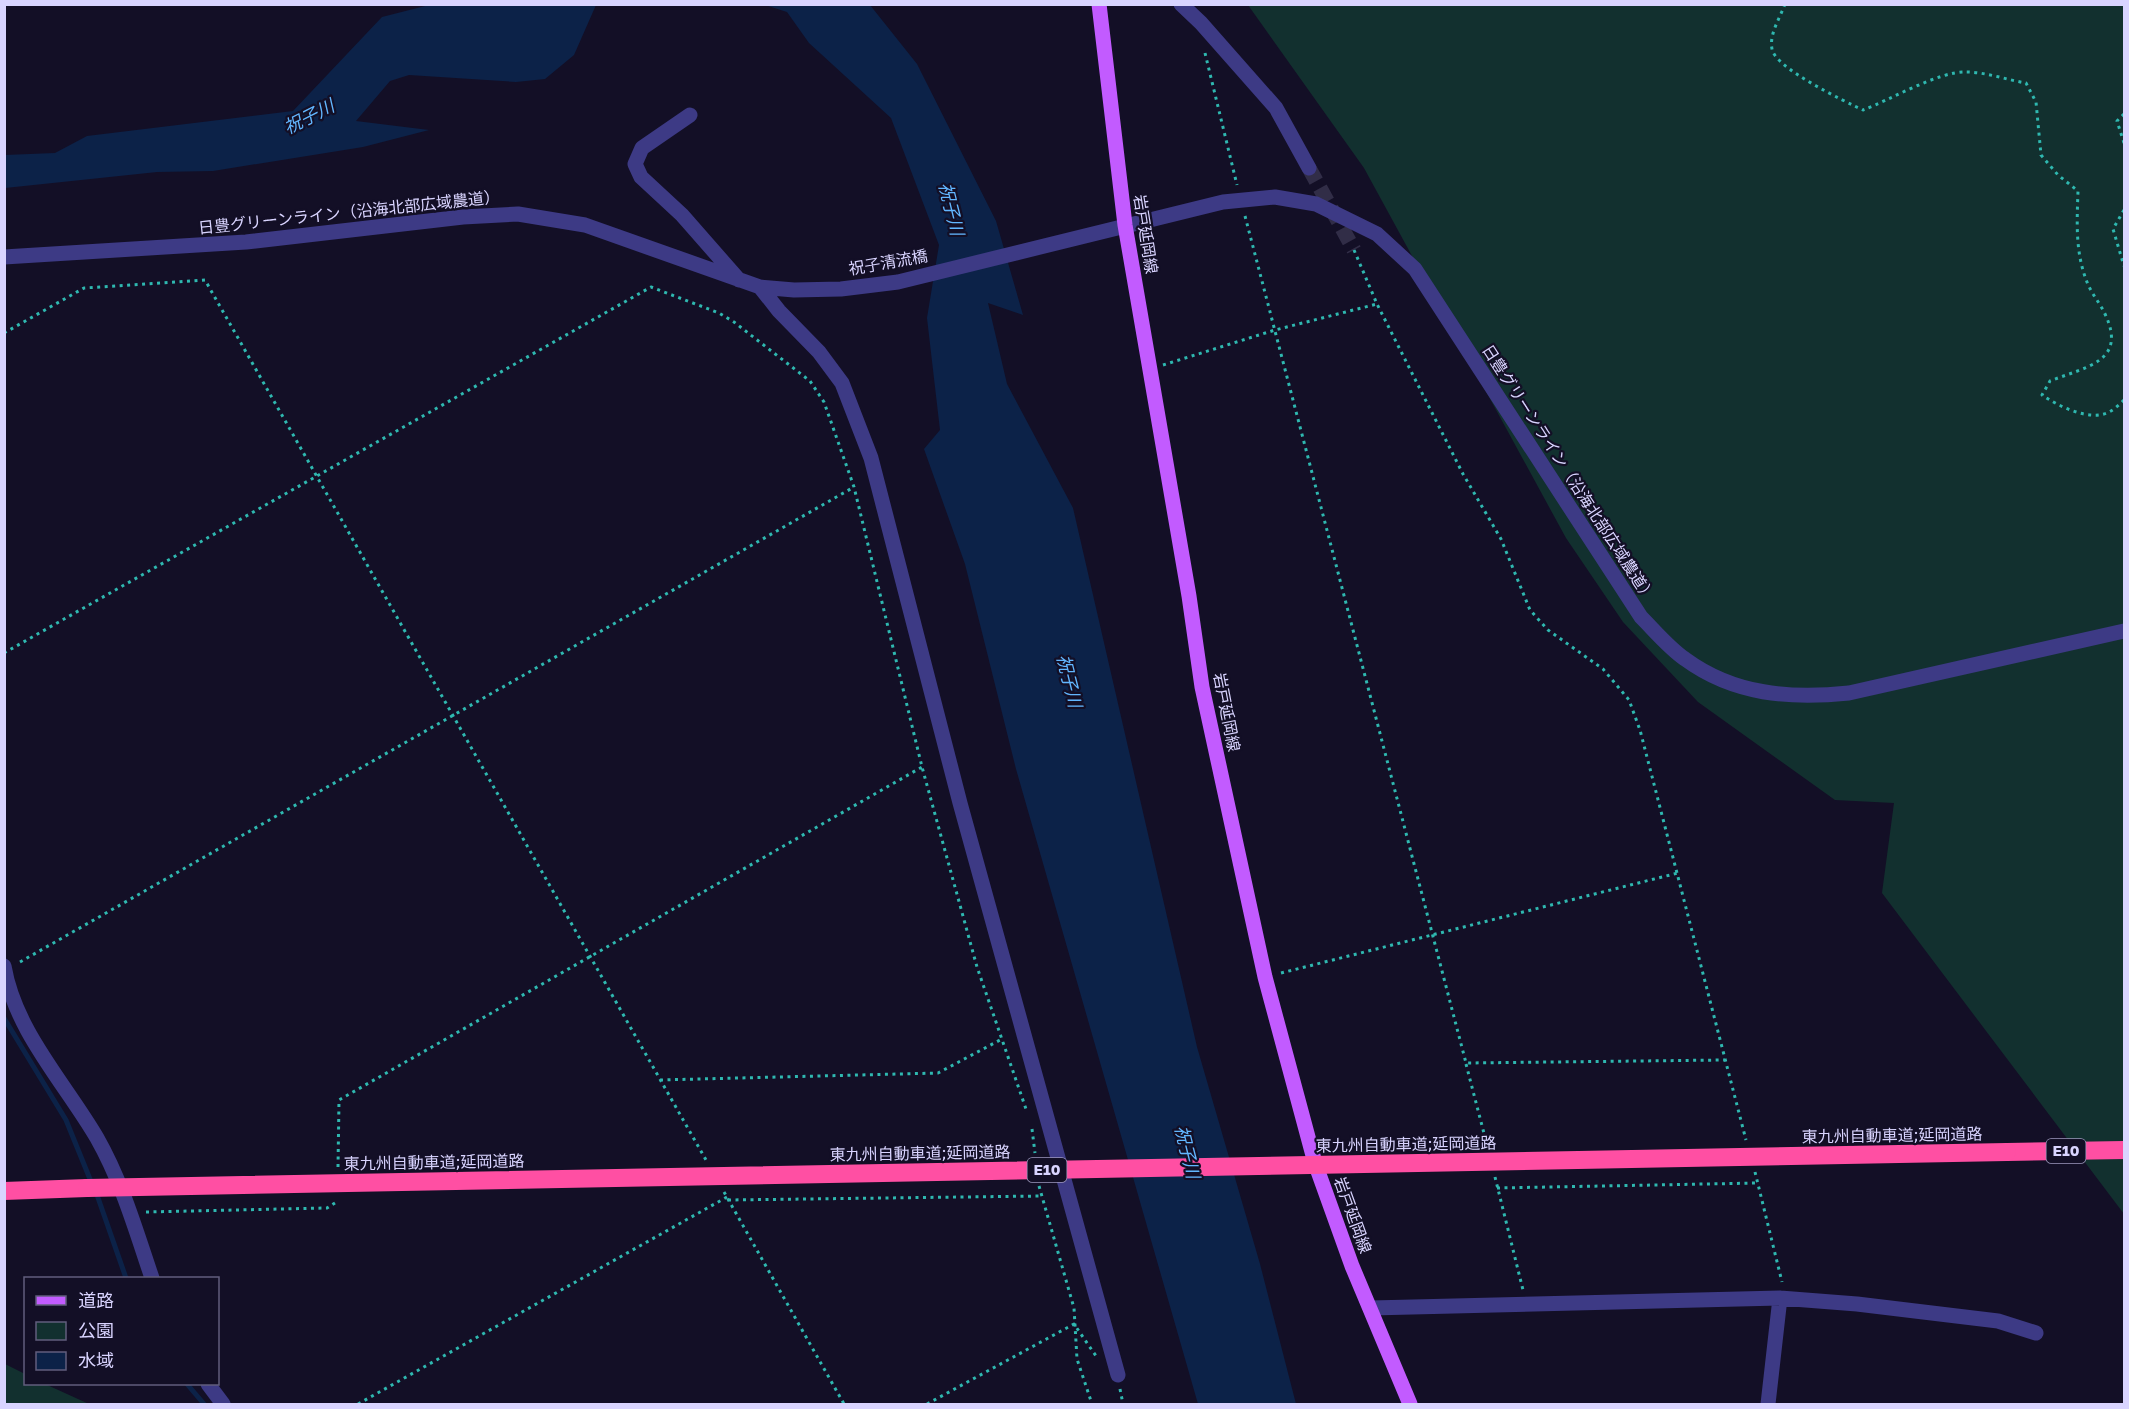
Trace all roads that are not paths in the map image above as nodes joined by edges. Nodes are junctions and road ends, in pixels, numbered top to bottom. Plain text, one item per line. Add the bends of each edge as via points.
1 (1099, 4) edge
2 (1181, 4) edge
3 (690, 115) dead end
4 (1309, 168) tunnel mouth
5 (1125, 225) junction
6 (1092, 234) joint
7 (4, 257) edge
8 (739, 280) junction
9 (760, 287) junction
10 (794, 290) joint
11 (2124, 631) edge
12 (4, 966) edge
13 (5, 971) edge
14 (2124, 1150) edge
15 (4, 1191) edge
16 (152, 1277) edge
17 (1783, 1299) junction
18 (1371, 1308) junction
19 (2036, 1333) dead end
20 (1118, 1376) road end
21 (209, 1385) edge
22 (223, 1404) edge
23 (1410, 1404) edge
24 (1768, 1404) edge

1 - 5 main road, 岩戸延岡線
2 - 4 street via 1276,108
3 - 8 street via 642,147 635,164 641,177 696,229
5 - 6 street, 日豊グリーンライン（沿海北部広域農道）
5 - 11 street, 日豊グリーンライン（沿海北部広域農道） via 1223,202 1275,197 1316,204 1377,234 1415,269 1641,617 1684,659 1736,686 1768,694 1809,697 1849,693
5 - 18 main road, 岩戸延岡線 via 1202,687 1265,977 1315,1163
6 - 10 street, 祝子清流橋 via 898,282
7 - 8 street, 日豊グリーンライン（沿海北部広域農道） via 246,243 518,214 585,225
8 - 9 street, 日豊グリーンライン（沿海北部広域農道）
9 - 10 street, 日豊グリーンライン（沿海北部広域農道）
9 - 20 street via 842,383 871,458 963,815
12 - 13 street
13 - 16 street via 30,1035 97,1139 130,1213
14 - 15 highway, 東九州自動車道;延岡道路 / E10, bridge
17 - 18 street
17 - 19 street via 1988,1319
17 - 24 street
18 - 23 main road, 岩戸延岡線
21 - 22 street

